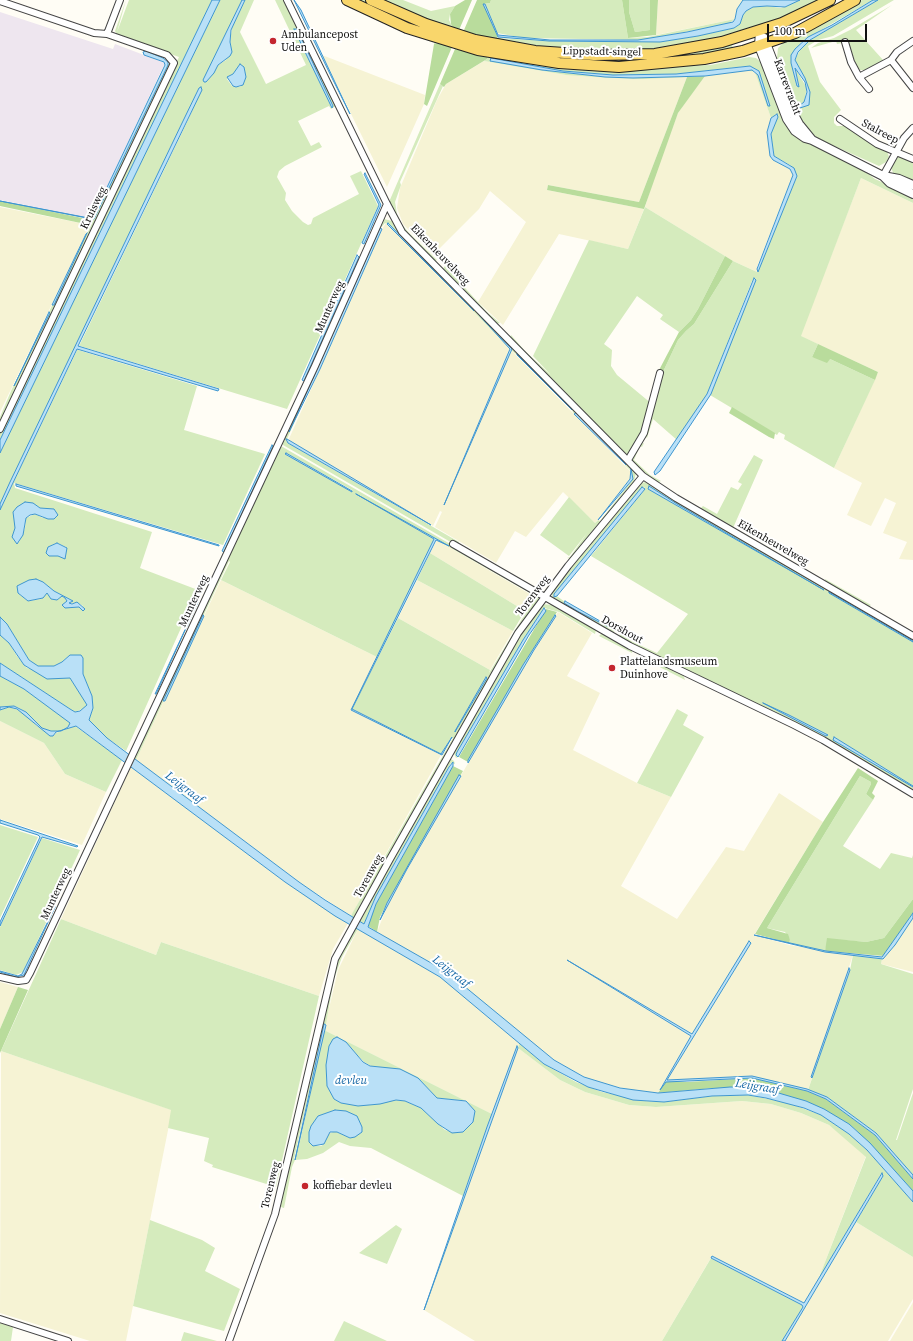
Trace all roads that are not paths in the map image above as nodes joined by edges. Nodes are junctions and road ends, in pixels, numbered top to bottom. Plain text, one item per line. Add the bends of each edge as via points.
1 (120, 0) edge
2 (287, 0) edge
3 (347, 0) edge
4 (371, 0) edge
5 (830, 0) edge
6 (855, 0) edge
7 (0, 1) edge
8 (760, 31) junction
9 (107, 34) junction
10 (913, 41) edge
11 (844, 42) dead end
12 (764, 45) junction
13 (891, 60) junction
14 (860, 77) junction
15 (913, 88) edge
16 (869, 89) dead end
17 (840, 119) dead end
18 (913, 128) edge
19 (897, 152) junction
20 (913, 159) edge
21 (883, 176) junction
22 (913, 185) edge
23 (913, 194) edge
24 (387, 204) junction
25 (660, 373) dead end
26 (0, 429) edge
27 (628, 460) junction
28 (643, 476) junction
29 (453, 544) dead end
30 (544, 596) junction
31 (913, 636) edge
32 (913, 794) edge
33 (0, 977) edge
34 (0, 1319) edge
35 (68, 1341) edge
36 (229, 1341) edge

1 - 9 street
2 - 24 street, Eikenheuvelweg
3 - 12 main road, Lippstadt-singel via 406,28 450,42 513,57 558,63 635,66 704,59
4 - 8 main road, Lippstadt-singel via 426,24 474,40 554,53 655,54 701,47
5 - 8 main road, Lippstadt-singel
6 - 12 main road, Lippstadt-singel via 815,23
7 - 9 street, Kruisweg via 94,33
8 - 12 street, Karrevracht
9 - 26 street, Kruisweg via 167,55 174,63
10 - 13 street via 897,52
11 - 14 street
12 - 21 street, Karrevracht via 790,124 795,131
13 - 14 street
13 - 15 street
14 - 16 street
17 - 19 street, Stalreep via 877,144
18 - 19 street
19 - 20 street, Stalreep
19 - 21 street
21 - 22 street, Karrevracht via 899,178
21 - 23 street, Karrevracht via 890,183
24 - 27 street, Eikenheuvelweg via 402,232
24 - 33 street, Munterweg via 315,366 30,973 26,980 18,982
25 - 27 street via 644,433
27 - 28 street, Eikenheuvelweg
28 - 30 street, Torenweg
28 - 31 street, Eikenheuvelweg via 676,498
29 - 30 street, Dorshout
30 - 32 street, Dorshout via 636,649 823,740
30 - 36 street, Torenweg via 518,633 351,928 336,959 275,1214
34 - 35 street

